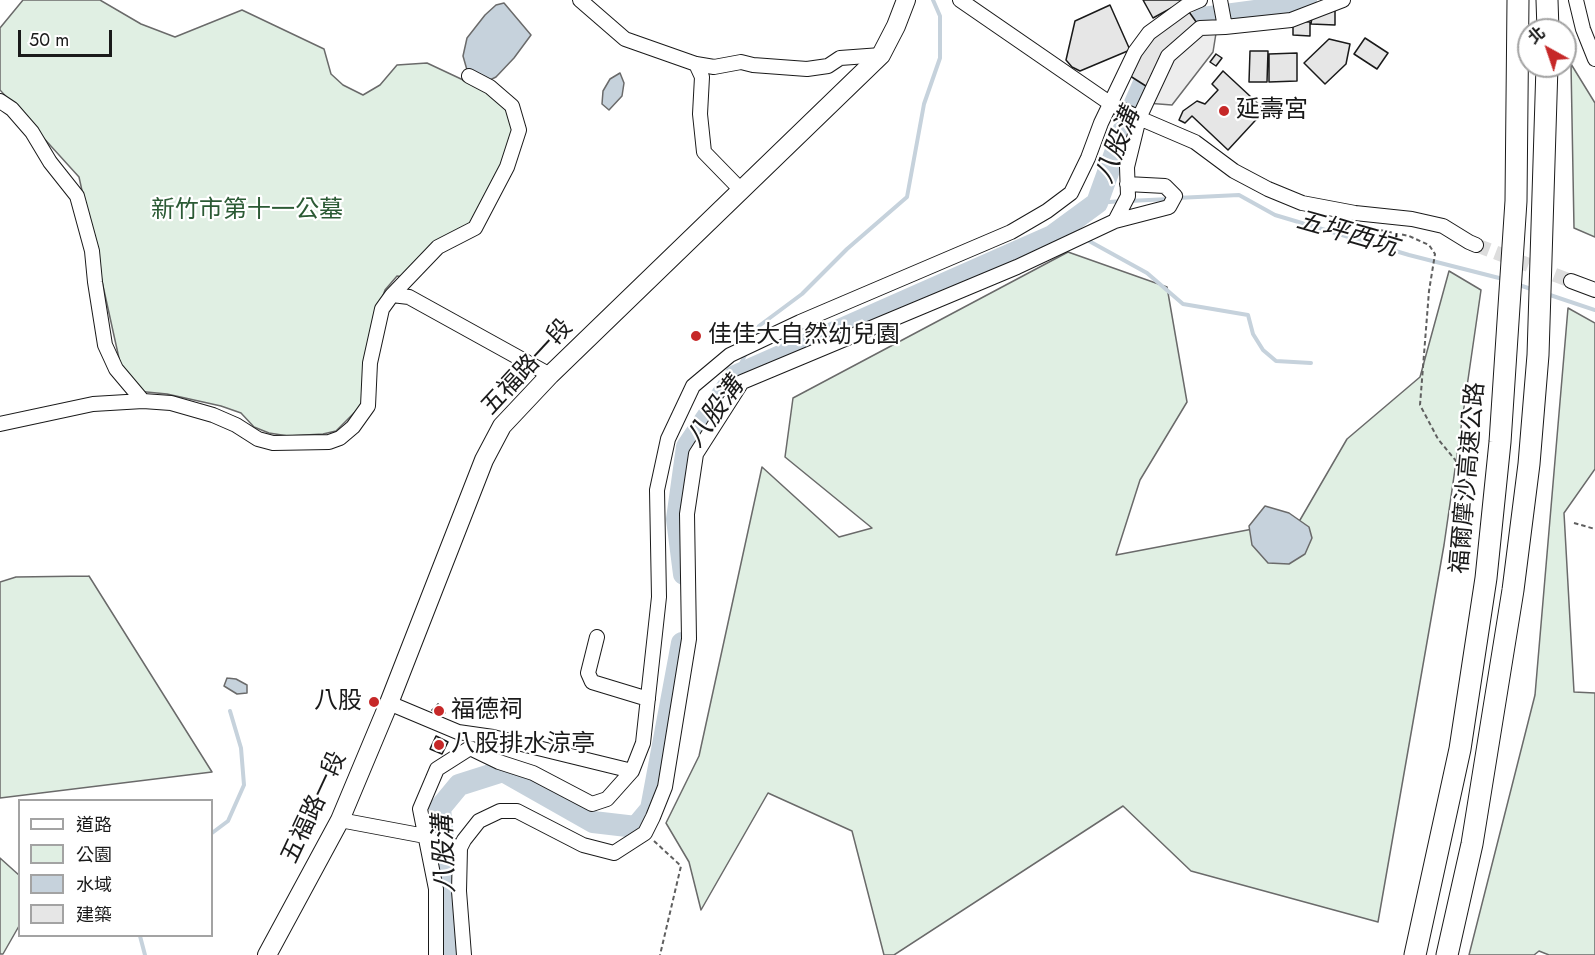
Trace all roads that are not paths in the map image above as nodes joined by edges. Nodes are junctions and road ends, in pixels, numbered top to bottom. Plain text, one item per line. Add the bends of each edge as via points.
1 (580, 0) edge
2 (906, 0) edge
3 (960, 0) edge
4 (1200, 0) edge
5 (1220, 0) edge
6 (1343, 0) edge
7 (1518, 0) edge
8 (1547, 0) edge
9 (1576, 0) edge
10 (1548, 18) edge
11 (1225, 27) junction
12 (881, 55) junction
13 (1595, 59) edge
14 (696, 64) junction
15 (468, 76) dead end
16 (1547, 78) edge
17 (0, 101) edge
18 (1111, 104) junction
19 (1139, 118) junction
20 (1127, 184) junction
21 (741, 190) junction
22 (1115, 221) junction
23 (1476, 245) tunnel mouth
24 (1571, 281) tunnel mouth
25 (1595, 290) edge
26 (392, 295) junction
27 (550, 375) junction
28 (143, 401) junction
29 (0, 424) edge
30 (597, 637) dead end
31 (648, 699) junction
32 (389, 703) junction
33 (458, 732) junction
34 (459, 755) junction
35 (632, 771) junction
36 (340, 820) junction
37 (425, 836) junction
38 (460, 848) junction
39 (267, 955) edge
40 (436, 955) edge
41 (464, 955) edge
42 (1414, 955) edge
43 (1447, 955) edge

1 - 14 lane via 625,39
2 - 12 main road, 五福路一段
3 - 18 lane
4 - 18 lane via 1149,33 1135,52
5 - 11 lane
6 - 11 lane via 1291,20
7 - 42 highway, 福爾摩沙高速公路 via 1516,201 1500,442 1486,578 1460,748
8 - 10 highway
9 - 13 lane via 1582,29
11 - 19 lane via 1200,28 1168,56
12 - 14 lane via 840,58 828,66 807,69 741,62 714,67
12 - 21 main road, 五福路一段
14 - 21 lane via 702,77 704,152
15 - 26 lane via 490,87 512,106 519,130 507,168 475,228 438,247
16 - 43 highway via 1538,355 1529,464 1472,844
17 - 28 lane via 32,132 77,196 92,251 105,345 116,369
18 - 19 lane
18 - 31 lane via 1071,193 1047,211 1011,232 730,355 693,386 668,438 657,490 659,597
19 - 20 lane via 1127,167
19 - 23 lane via 1195,142 1234,171 1302,203 1443,226
20 - 22 lane via 1128,196
20 - 22 lane via 1165,186 1175,196 1169,207
21 - 27 main road, 五福路一段
22 - 38 lane via 1017,267 742,382 696,454 687,514 689,639 665,787 645,833 614,853 583,845 517,811 500,811 479,821
24 - 25 lane
26 - 27 lane via 409,297
26 - 28 lane via 382,309 370,363 368,406 340,438 329,442 273,443 213,415 171,403
27 - 32 main road, 五福路一段 via 502,426 484,460
28 - 29 lane via 93,404
30 - 31 lane via 588,673 592,682
31 - 35 lane via 643,743
32 - 33 lane
32 - 36 main road, 五福路一段
33 - 34 lane
33 - 35 lane
34 - 35 lane via 470,748 533,773 592,804 607,799
34 - 37 lane via 437,769 420,808
36 - 37 lane
36 - 39 main road, 五福路一段
37 - 38 lane
37 - 40 lane via 436,889
38 - 41 lane

